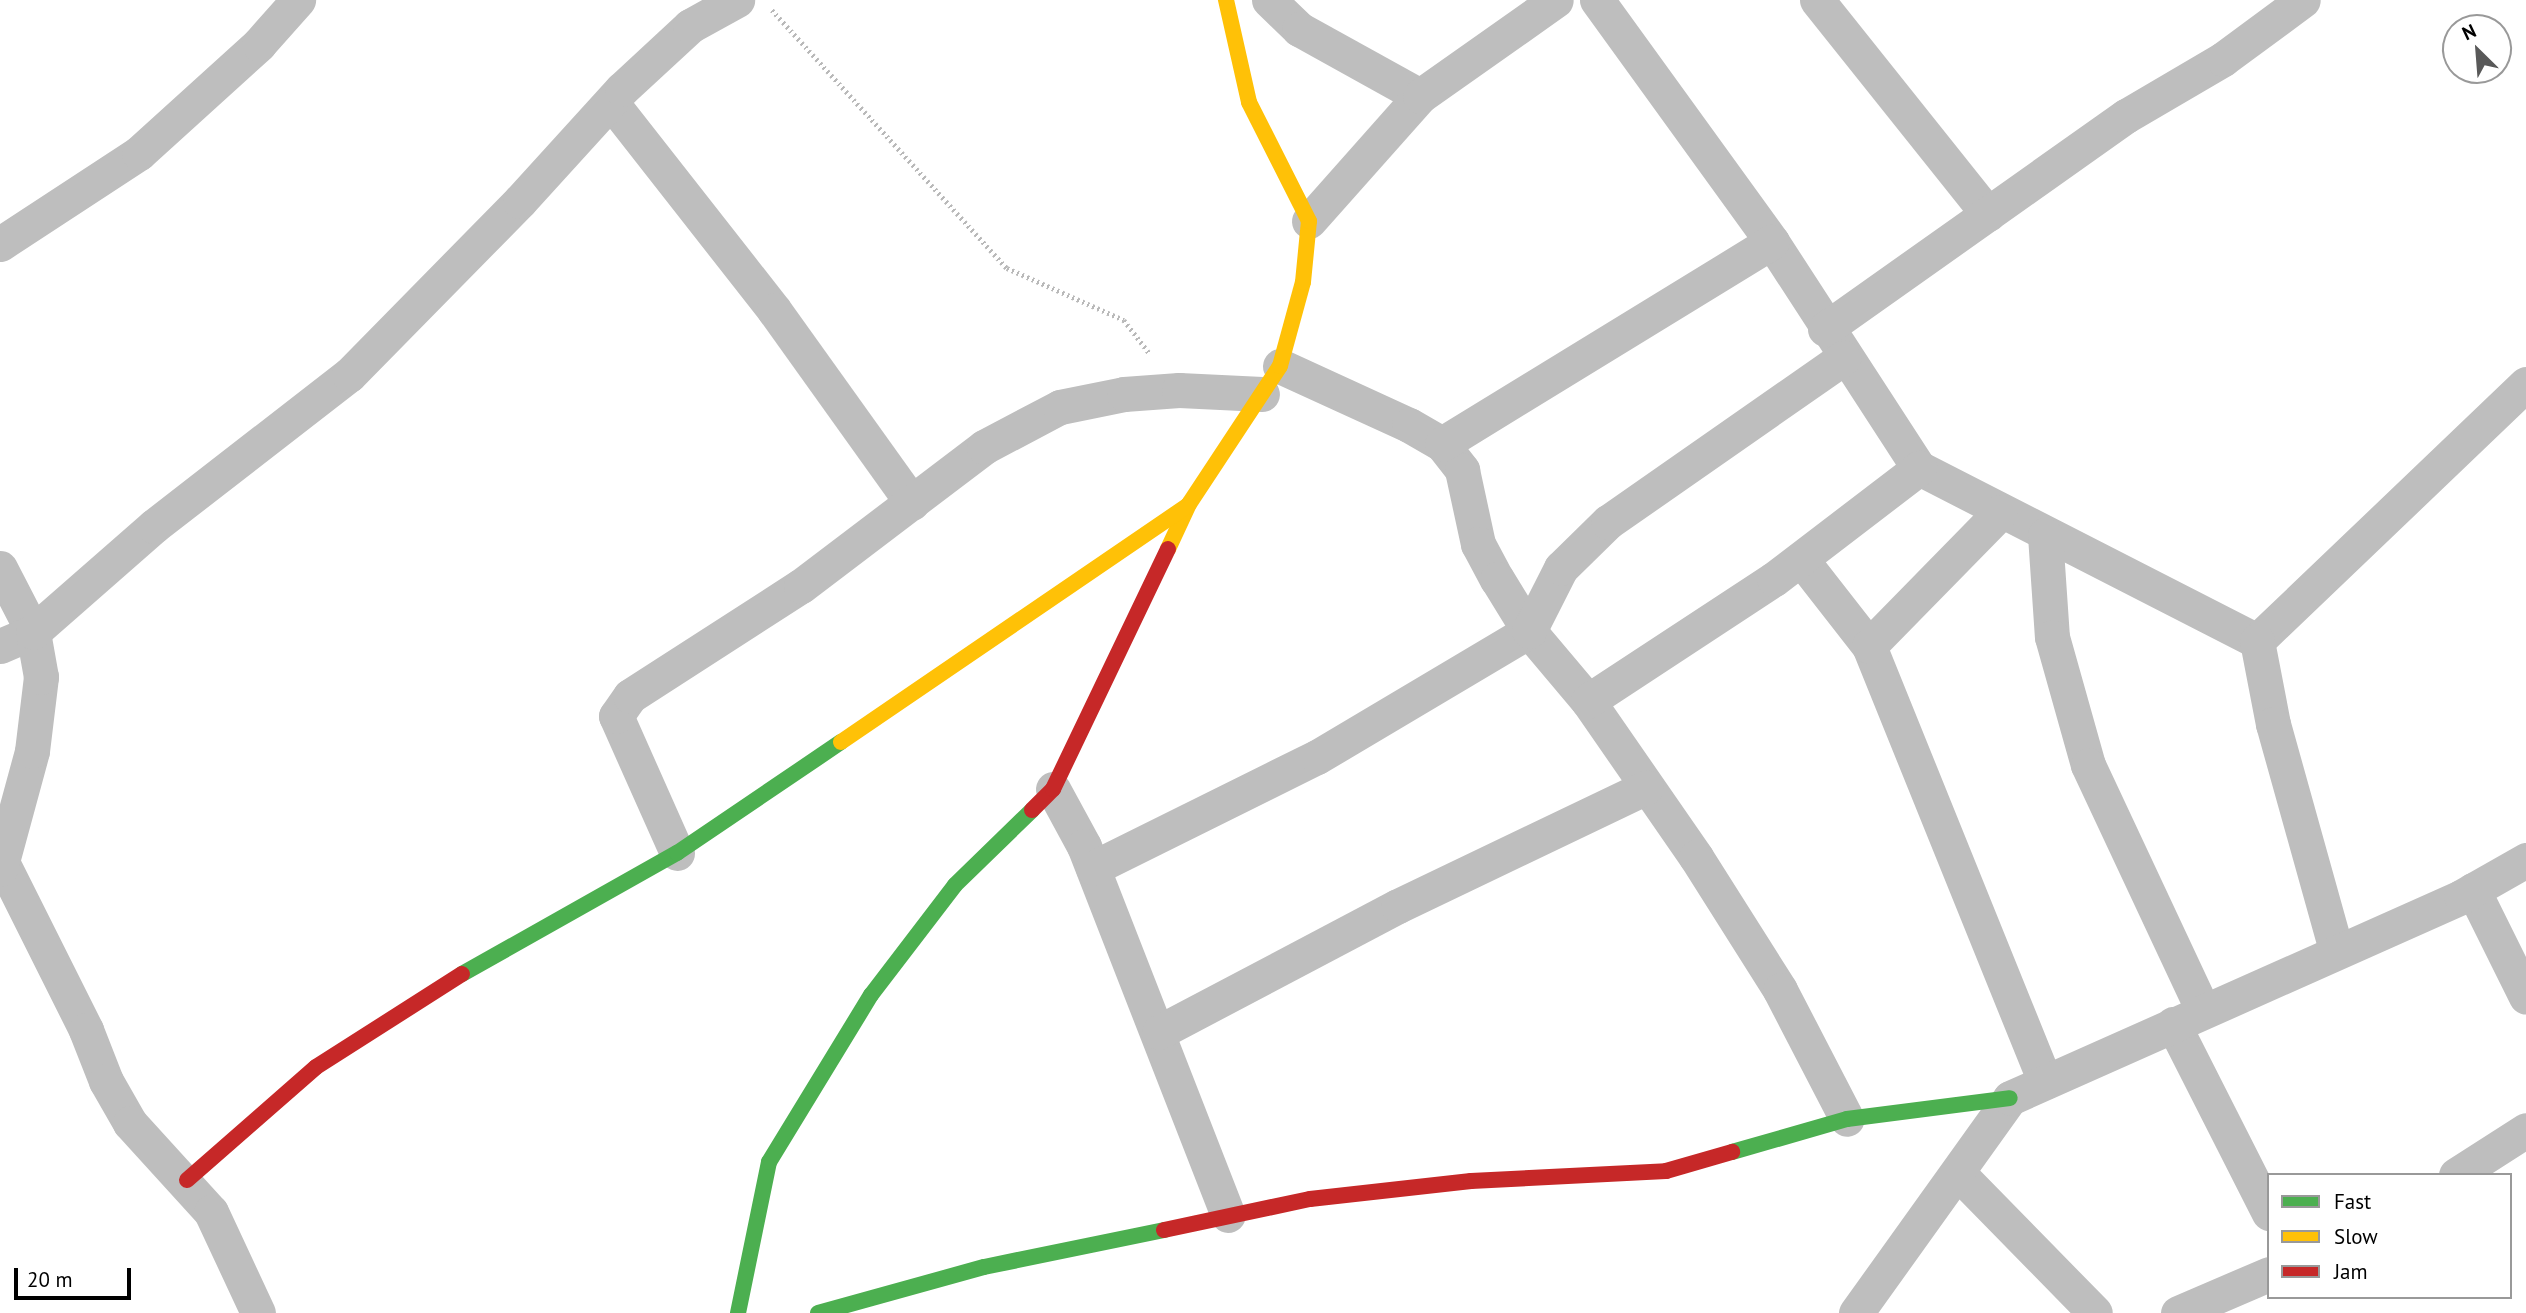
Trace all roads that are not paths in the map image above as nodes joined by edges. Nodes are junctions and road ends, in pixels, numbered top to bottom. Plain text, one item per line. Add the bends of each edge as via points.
1 (298, 0) edge
2 (737, 0) edge
3 (1226, 0) edge
4 (1269, 0) edge
5 (1556, 0) edge
6 (1597, 0) edge
7 (1817, 0) edge
8 (2303, 0) edge
9 (1420, 96) junction
10 (611, 102) junction
11 (1988, 214) junction
12 (1309, 221) junction
13 (1772, 242) junction
14 (0, 244) edge
15 (1825, 329) junction
16 (1843, 358) junction
17 (1271, 380) junction
18 (2526, 384) edge
19 (1442, 444) junction
20 (1919, 468) junction
21 (912, 503) junction
22 (1189, 504) junction
23 (2000, 512) junction
24 (2045, 535) junction
25 (1801, 559) junction
26 (0, 568) edge
27 (1529, 631) junction
28 (33, 632) junction
29 (2256, 641) junction
30 (0, 646) edge
31 (1869, 646) junction
32 (1588, 701) junction
33 (1646, 787) junction
34 (1053, 789) junction
35 (677, 853) junction
36 (2526, 860) edge
37 (1, 866) edge
38 (1093, 868) junction
39 (2473, 890) junction
40 (2336, 950) junction
41 (2526, 997) edge
42 (2188, 1017) junction
43 (1158, 1032) junction
44 (2045, 1082) junction
45 (2010, 1098) junction
46 (1847, 1119) junction
47 (2526, 1130) edge
48 (2459, 1173) edge
49 (1959, 1174) junction
50 (187, 1181) junction
51 (2267, 1208) edge
52 (1228, 1215) junction
53 (2267, 1274) edge
54 (1859, 1312) edge
55 (258, 1313) edge
56 (738, 1313) edge
57 (818, 1313) edge
58 (2095, 1313) edge
59 (2178, 1313) edge

1 - 14 street via 259,44 139,153
2 - 10 street via 690,26
3 - 12 street via 1249,102
4 - 9 street via 1299,29
5 - 9 street
6 - 13 street
7 - 11 street
8 - 11 street
9 - 12 street
10 - 21 street via 774,310
10 - 28 street via 349,375 154,526
11 - 15 street
12 - 17 street via 1303,282
13 - 15 street
13 - 19 street
15 - 16 street
16 - 20 street
16 - 27 street via 1608,522 1561,568
17 - 19 street
17 - 21 street via 1060,407 985,447
17 - 22 street
18 - 29 street
19 - 27 street via 1462,470 1478,544
20 - 23 street
20 - 25 street
21 - 35 street via 801,586 622,705 619,725
22 - 34 street
22 - 35 street
23 - 24 street
23 - 31 street
24 - 29 street
24 - 42 street via 2052,638 2088,765
25 - 31 street
25 - 32 street
26 - 28 street
27 - 32 street
27 - 38 street via 1317,757
28 - 30 street
28 - 37 street via 41,677 32,751
29 - 40 street via 2273,724
31 - 44 street
32 - 33 street
33 - 43 street via 1386,912
33 - 46 street via 1780,990
34 - 38 street
34 - 56 street via 955,885 871,995 813,1087 769,1162
35 - 50 street via 427,994 316,1067
36 - 39 street
37 - 50 street via 86,1030 106,1081 150,1147
38 - 43 street
39 - 40 street
39 - 41 street
40 - 42 street
42 - 44 street
42 - 51 street
43 - 52 street
44 - 45 street
45 - 46 street
45 - 49 street
46 - 52 street via 1666,1171 1471,1181 1310,1199
47 - 48 street
49 - 54 street
49 - 58 street
50 - 55 street via 211,1212
52 - 57 street via 984,1267
53 - 59 street

